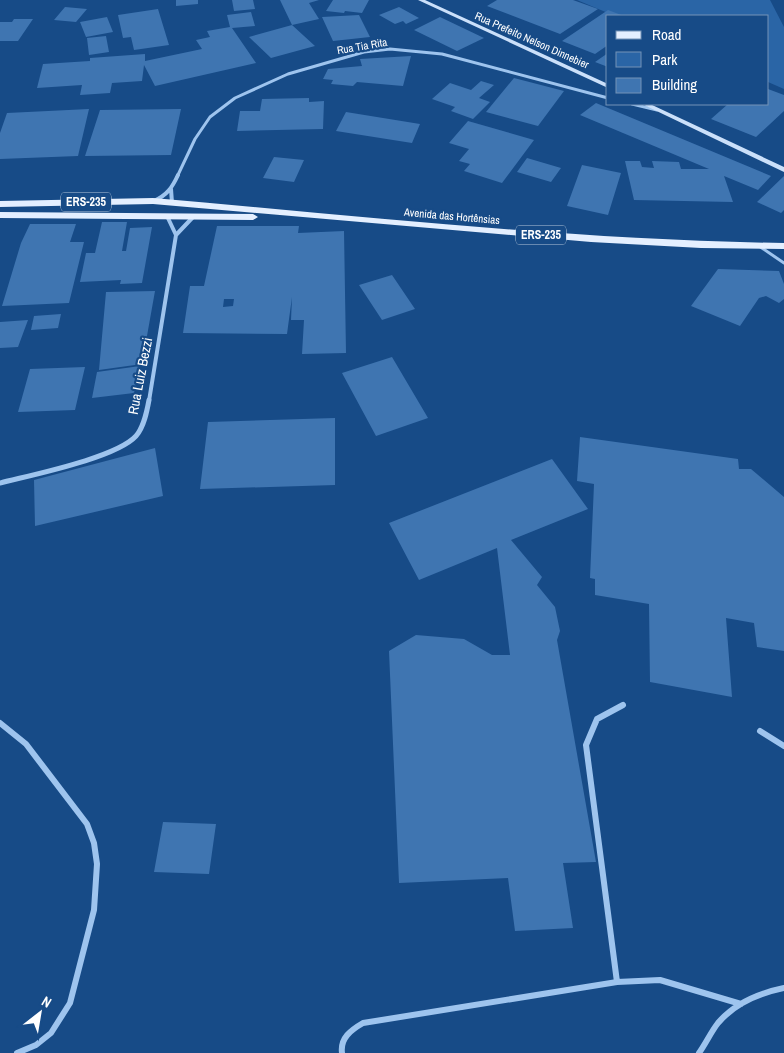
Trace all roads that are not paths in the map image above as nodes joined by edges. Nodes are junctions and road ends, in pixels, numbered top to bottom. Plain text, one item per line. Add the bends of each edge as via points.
1 (421, 0) edge
2 (606, 85) edge
3 (606, 97) edge
4 (636, 105) edge
5 (647, 105) edge
6 (660, 111) junction
7 (784, 170) edge
8 (171, 189) junction
9 (153, 202) junction
10 (172, 203) junction
11 (0, 204) edge
12 (259, 210) junction
13 (0, 215) edge
14 (128, 215) junction
15 (298, 215) junction
16 (167, 216) junction
17 (194, 216) junction
18 (176, 235) junction
19 (760, 246) junction
20 (784, 246) edge
21 (784, 263) edge
22 (0, 483) edge
23 (623, 705) dead end
24 (0, 723) edge
25 (760, 731) dead end
26 (784, 746) edge
27 (617, 982) junction
28 (784, 988) edge
29 (741, 1004) junction
30 (16, 1053) edge
31 (342, 1053) edge
32 (699, 1053) edge

1 - 2 street, Rua Prefeito Nelson Dinnebier
3 - 8 street, Rua Tia Rita via 442,54 390,49 364,52 288,74 235,98 210,117 195,139
4 - 6 street
5 - 6 street
6 - 7 street
8 - 9 street, Rua Tia Rita
8 - 10 street, Rua Tia Rita
9 - 10 main road, Avenida das Hortênsias / ERS-235
9 - 11 main road, Avenida das Hortênsias / ERS-235
10 - 12 main road, Avenida das Hortênsias / ERS-235
10 - 14 main road via 164,211
12 - 15 main road, Avenida das Hortênsias / ERS-235
12 - 17 main road via 204,211
13 - 14 main road, Avenida das Hortênsias / ERS-235
14 - 16 main road, Avenida das Hortênsias / ERS-235
15 - 17 main road, Avenida das Hortênsias / ERS-235
15 - 19 main road, Avenida das Hortênsias / ERS-235 via 591,239
16 - 17 main road, Avenida das Hortênsias / ERS-235
16 - 18 street
17 - 18 street
18 - 22 street, Rua Luiz Bezzi via 149,401 136,436 124,445 99,455
19 - 20 main road, Avenida das Hortênsias / ERS-235
19 - 21 lane
23 - 27 street via 597,720 586,745
24 - 30 street via 26,744 87,824 98,864 94,910 70,1003 51,1033 36,1046
25 - 26 street
27 - 29 street via 660,980
27 - 31 street via 362,1023 349,1031
28 - 29 street via 768,990
29 - 32 street via 720,1021

